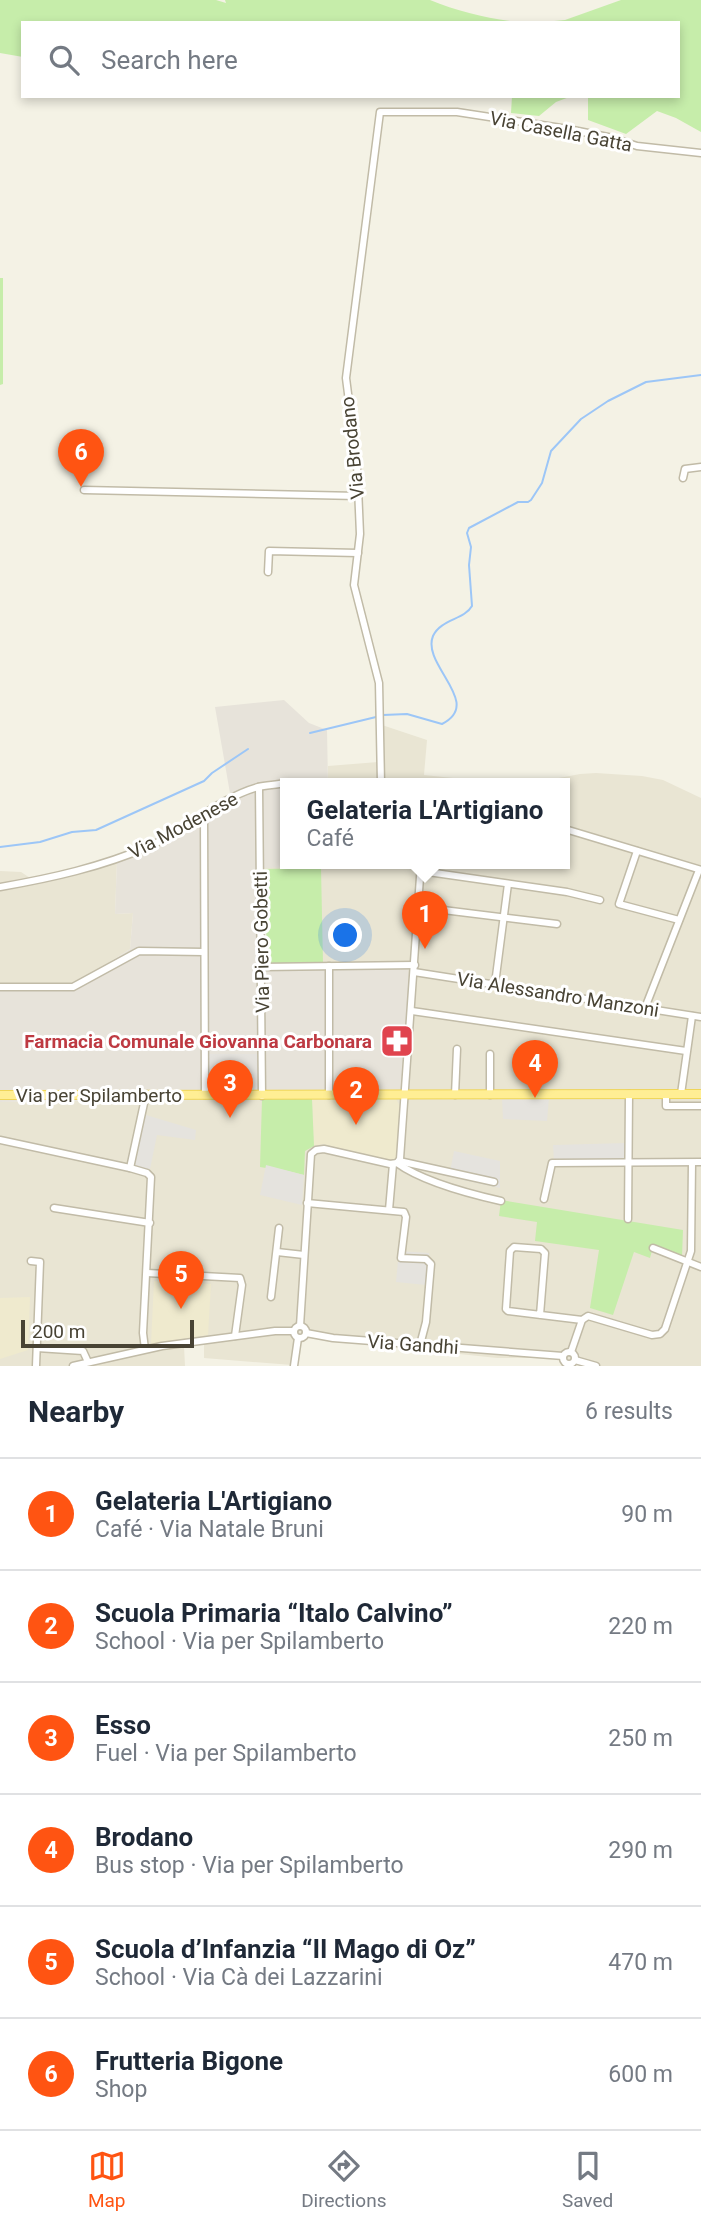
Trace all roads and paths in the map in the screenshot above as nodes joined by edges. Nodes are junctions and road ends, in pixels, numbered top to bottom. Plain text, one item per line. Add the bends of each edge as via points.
1 (380, 112) joint
2 (701, 153) edge
3 (701, 467) edge
4 (683, 478) dead end
5 (85, 491) dead end
6 (358, 496) junction
7 (358, 553) junction
8 (268, 572) dead end
9 (381, 778) edge
10 (280, 784) edge
11 (259, 787) junction
12 (204, 816) junction
13 (570, 831) edge
14 (637, 851) junction
15 (421, 869) edge
16 (431, 869) edge
17 (700, 870) edge
18 (508, 884) junction
19 (0, 887) edge
20 (600, 900) dead end
21 (419, 906) junction
22 (504, 918) junction
23 (679, 920) junction
24 (557, 924) dead end
25 (204, 952) junction
26 (329, 966) junction
27 (262, 967) junction
28 (414, 969) junction
29 (495, 984) junction
30 (0, 987) edge
31 (645, 1008) junction
32 (412, 1011) junction
33 (692, 1016) junction
34 (701, 1017) edge
35 (457, 1049) dead end
36 (686, 1051) junction
37 (490, 1054) dead end
38 (146, 1094) junction
39 (629, 1094) junction
40 (666, 1094) junction
41 (681, 1094) junction
42 (701, 1094) edge
43 (0, 1095) edge
44 (205, 1095) junction
45 (330, 1095) junction
46 (405, 1095) junction
47 (455, 1095) junction
48 (490, 1095) junction
49 (262, 1096) junction
50 (701, 1106) edge
51 (0, 1140) edge
52 (701, 1162) edge
53 (396, 1163) junction
54 (629, 1163) junction
55 (692, 1163) junction
56 (130, 1168) junction
57 (494, 1182) dead end
58 (544, 1199) dead end
59 (501, 1201) dead end
60 (307, 1203) junction
61 (54, 1208) dead end
62 (389, 1210) junction
63 (628, 1219) dead end
64 (150, 1223) junction
65 (279, 1228) dead end
66 (653, 1248) dead end
67 (277, 1252) junction
68 (304, 1255) junction
69 (31, 1261) dead end
70 (687, 1262) junction
71 (701, 1267) edge
72 (147, 1273) junction
73 (271, 1297) dead end
74 (540, 1315) junction
75 (582, 1320) junction
76 (300, 1326) junction
77 (296, 1334) junction
78 (306, 1334) junction
79 (235, 1336) junction
80 (420, 1345) junction
81 (37, 1348) junction
82 (145, 1349) junction
83 (571, 1352) junction
84 (563, 1356) junction
85 (575, 1360) junction
86 (88, 1362) junction
87 (565, 1365) edge
88 (36, 1366) edge
89 (73, 1366) edge
90 (294, 1366) edge
91 (596, 1366) edge

1 - 2 street, Via Casella Gatta via 457,113 568,129 636,146
1 - 6 street, Via Brodano via 346,377
3 - 4 street via 685,469
5 - 6 street
6 - 7 street, Via Brodano
7 - 8 street via 269,551
7 - 9 street, Via Brodano via 354,585 379,683
10 - 11 street, Via Modenese
11 - 12 street, Via Modenese
11 - 27 street, Via Piero Gobetti
12 - 19 street, Via Modenese via 110,862
12 - 25 street
13 - 14 street
14 - 17 street
14 - 23 street via 619,904
15 - 21 street
16 - 18 street
17 - 23 street
18 - 20 street
18 - 22 street
21 - 22 street
21 - 28 street
22 - 24 street
22 - 29 street
23 - 31 street
25 - 30 street via 139,951 74,987
25 - 44 street
26 - 27 street, Via Alessandro Manzoni
26 - 28 street, Via Alessandro Manzoni
26 - 45 street
27 - 49 street, Via Piero Gobetti
28 - 29 street, Via Alessandro Manzoni
28 - 32 street
29 - 31 street, Via Alessandro Manzoni
31 - 33 street, Via Alessandro Manzoni
32 - 36 street
32 - 46 street
33 - 34 street, Via Alessandro Manzoni
33 - 36 street
35 - 47 street
36 - 41 street
37 - 48 street
38 - 43 main road, Via per Spilamberto
38 - 44 main road, Via per Spilamberto
38 - 56 street
39 - 40 main road, Via per Spilamberto
39 - 48 main road, Via per Spilamberto
39 - 54 street
40 - 41 main road, Via per Spilamberto
40 - 50 street via 666,1106
41 - 42 main road, Via per Spilamberto
44 - 49 main road, Via per Spilamberto
45 - 46 main road, Via per Spilamberto
45 - 49 main road, Via per Spilamberto
46 - 47 main road, Via per Spilamberto
46 - 53 street
47 - 48 main road, Via per Spilamberto
51 - 56 street
52 - 55 street
53 - 57 street
53 - 59 street via 438,1182
53 - 60 street via 316,1150 310,1158
53 - 62 street
54 - 55 street
54 - 58 street via 552,1163
54 - 63 street
55 - 70 street
56 - 64 street via 151,1177
60 - 62 street
60 - 68 street
61 - 64 street
62 - 80 street via 402,1210 406,1217 401,1258 426,1259 431,1264
64 - 72 street
65 - 67 street
66 - 70 street
67 - 68 street
67 - 73 street
68 - 76 street
69 - 81 street via 40,1262
70 - 71 street
70 - 75 street via 660,1334 591,1316
72 - 79 street via 240,1278
72 - 82 street
74 - 74 street via 545,1253 513,1247 505,1307
74 - 75 street
75 - 83 street
76 - 77 street
76 - 78 street
77 - 78 street
77 - 79 street via 275,1331
77 - 90 street
78 - 80 street, Via Gandhi
79 - 82 street
80 - 84 street, Via Gandhi
81 - 86 street via 79,1350
81 - 88 street
82 - 86 street
83 - 84 street
83 - 85 street
84 - 87 street
85 - 87 street
85 - 91 street
86 - 89 street

